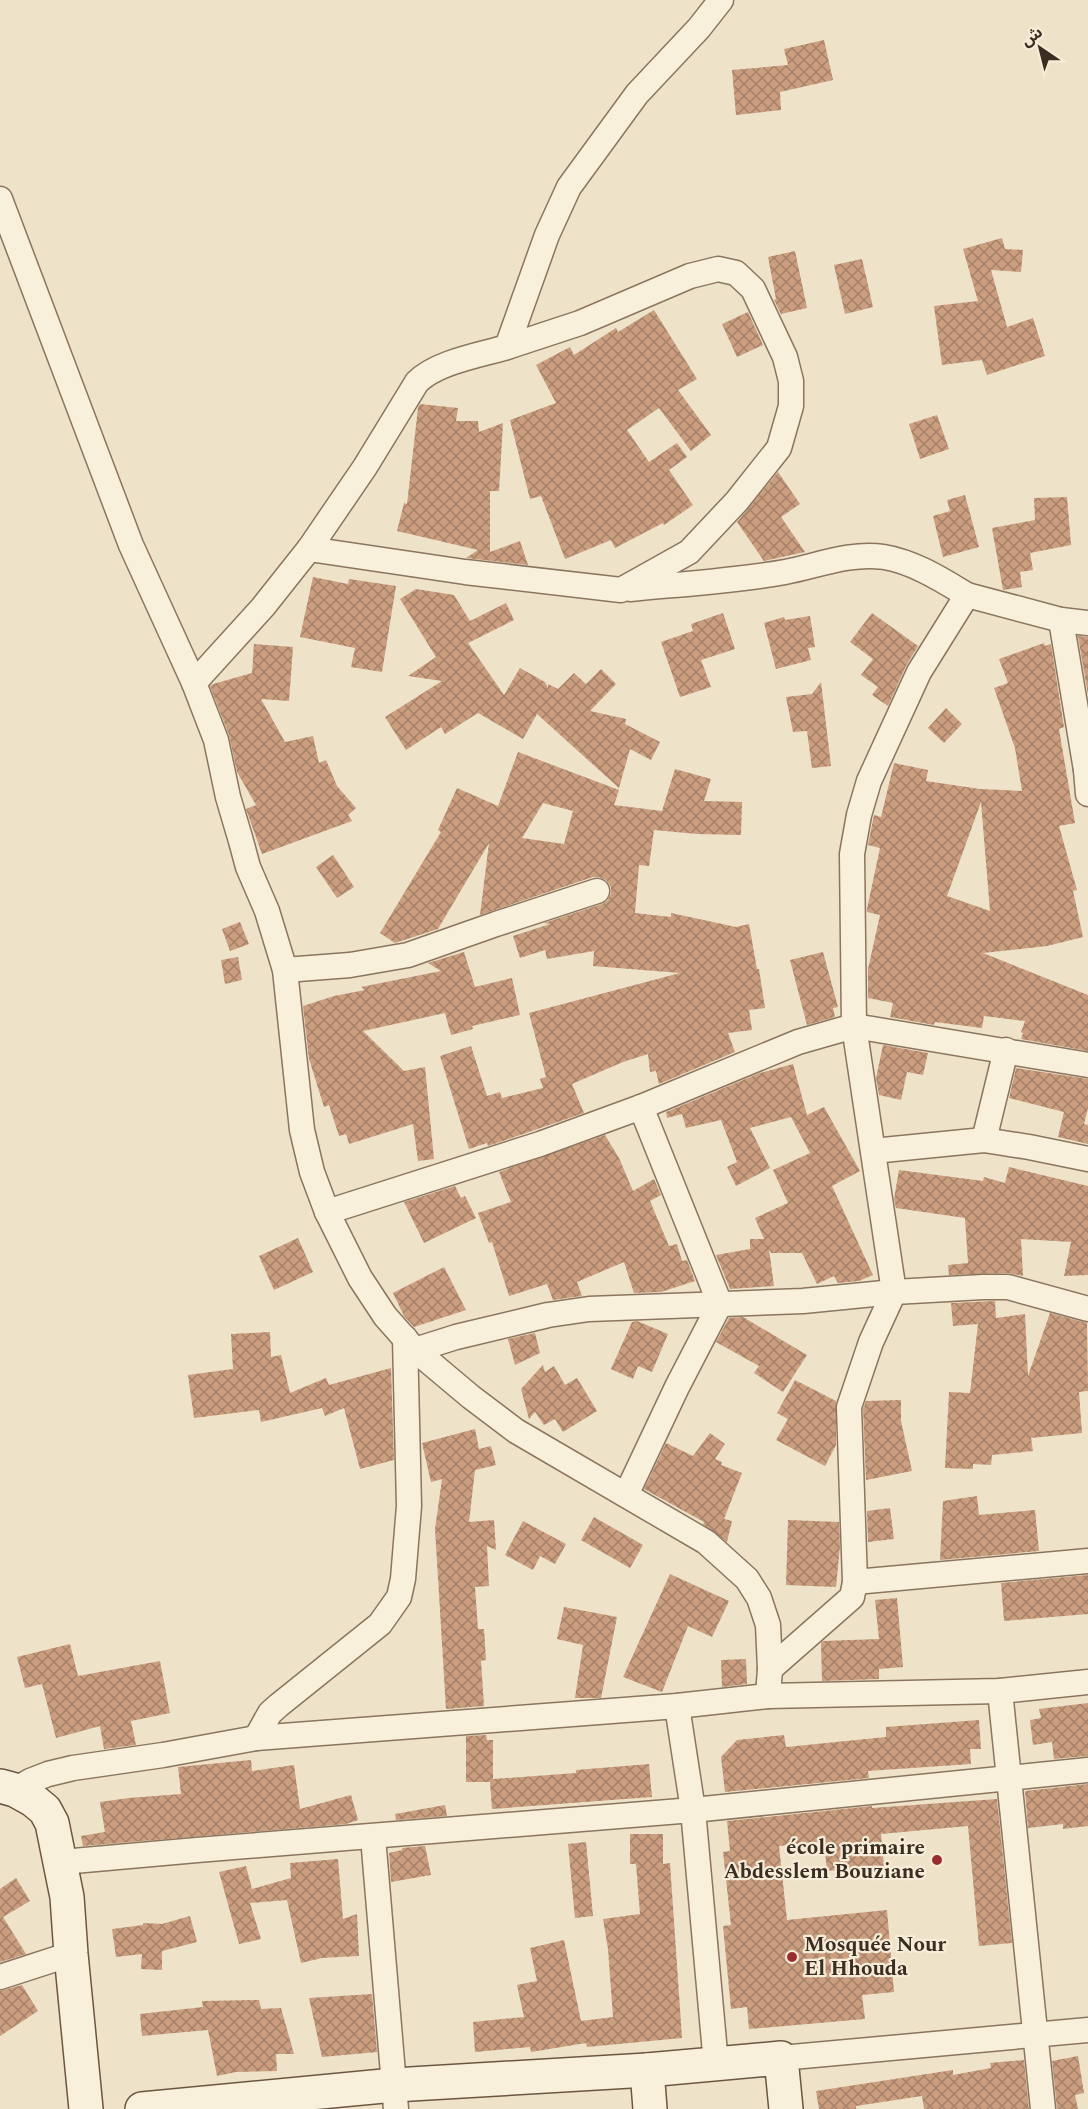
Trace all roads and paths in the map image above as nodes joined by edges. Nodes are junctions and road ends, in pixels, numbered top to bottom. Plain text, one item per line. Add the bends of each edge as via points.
1 (721, 0) edge
2 (0, 199) edge
3 (507, 347) junction
4 (309, 549) junction
5 (621, 590) junction
6 (967, 595) junction
7 (1061, 620) junction
8 (1088, 623) edge
9 (194, 683) junction
10 (1087, 770) edge
11 (1088, 794) edge
12 (597, 891) dead end
13 (285, 970) junction
14 (854, 1026) junction
15 (1006, 1050) junction
16 (1088, 1065) edge
17 (641, 1107) junction
18 (984, 1140) junction
19 (873, 1151) junction
20 (1088, 1159) edge
21 (327, 1212) junction
22 (894, 1292) junction
23 (720, 1304) junction
24 (1088, 1309) edge
25 (410, 1344) junction
26 (626, 1495) junction
27 (1088, 1561) edge
28 (855, 1582) junction
29 (770, 1669) junction
30 (1088, 1682) edge
31 (1000, 1691) junction
32 (768, 1696) junction
33 (677, 1706) junction
34 (256, 1738) junction
35 (1088, 1770) edge
36 (1008, 1778) junction
37 (8, 1788) edge
38 (693, 1810) junction
39 (373, 1837) junction
40 (62, 1863) junction
41 (71, 1954) junction
42 (0, 1977) edge
43 (1088, 2030) edge
44 (1035, 2034) junction
45 (781, 2058) junction
46 (716, 2064) junction
47 (646, 2070) junction
48 (395, 2097) edge
49 (87, 2109) edge
50 (142, 2109) edge
51 (650, 2109) edge
52 (786, 2109) edge
53 (1042, 2109) edge

1 - 3 street via 637,94 569,187 547,235
2 - 9 street via 131,545
3 - 4 street via 443,366 417,382
3 - 5 street via 580,323 690,276 718,270 736,273 753,289 785,357 791,381 791,406 779,448 689,552
4 - 5 street
4 - 9 street
5 - 6 street via 755,576 859,556 900,562
6 - 7 street
6 - 14 street via 919,672 869,781 859,815 852,854
7 - 8 street
7 - 10 street
9 - 13 street via 216,740 248,867 267,911
10 - 11 street
12 - 13 street via 408,955
13 - 21 street via 302,1130
14 - 15 street
14 - 17 street via 798,1042
14 - 19 street
15 - 16 street
15 - 18 street
17 - 21 street via 540,1144
17 - 23 street
18 - 19 street
18 - 20 street
19 - 22 street
21 - 25 street via 360,1278 385,1316
22 - 23 street
22 - 24 street via 1008,1287
22 - 28 street via 871,1342 849,1407
23 - 25 street via 589,1309
23 - 26 street
25 - 26 street via 516,1431
25 - 34 street via 409,1506 404,1579 399,1597 380,1624 270,1713
26 - 29 street via 706,1542 747,1580 759,1598 768,1625
27 - 28 street
28 - 29 street via 852,1597
29 - 32 street
30 - 31 street
31 - 32 street
31 - 36 street
32 - 33 street
33 - 34 street
33 - 38 street
34 - 37 street via 73,1768
35 - 36 street
36 - 38 street
36 - 44 street
37 - 40 main road via 45,1810
38 - 39 street
38 - 46 street
39 - 40 street
39 - 48 street
40 - 41 main road
41 - 42 street
41 - 49 main road
43 - 44 street
44 - 45 street
44 - 53 street
45 - 46 main road
45 - 52 main road
46 - 47 main road
47 - 48 main road
47 - 51 main road
48 - 50 main road

